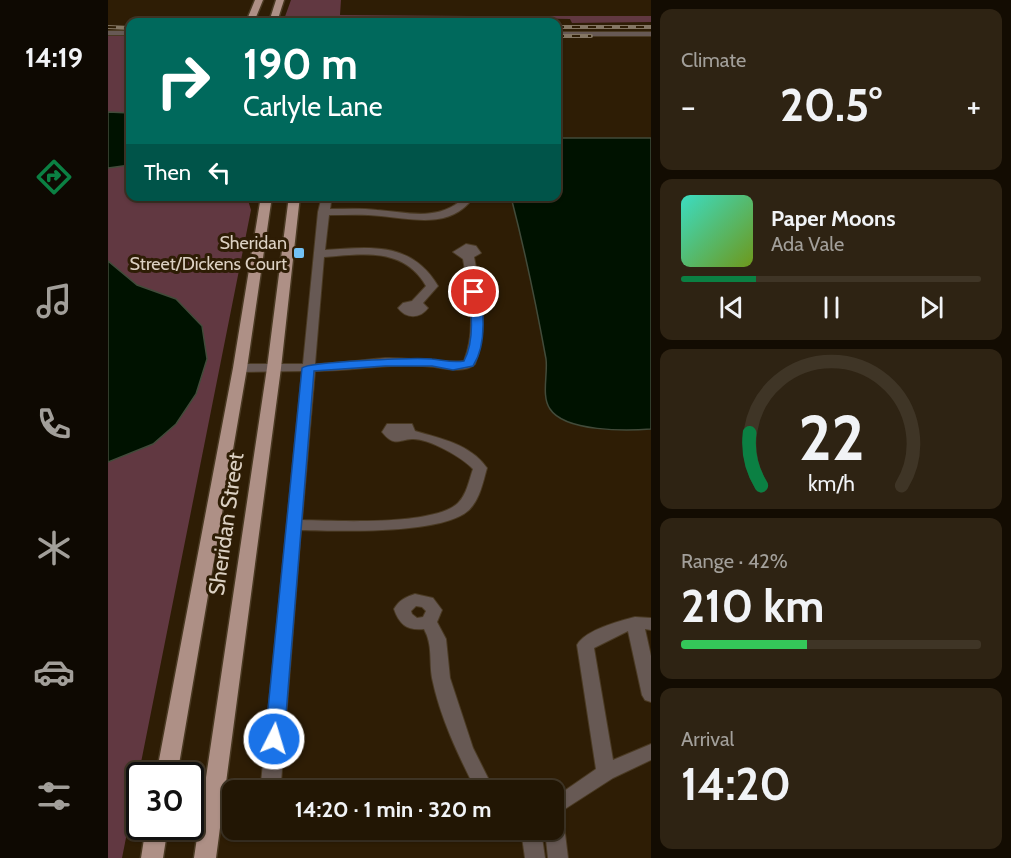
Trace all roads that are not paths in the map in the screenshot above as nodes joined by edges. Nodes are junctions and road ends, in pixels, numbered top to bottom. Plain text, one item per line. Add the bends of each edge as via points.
1 (259, 0) edge
2 (280, 0) edge
3 (252, 18) edge
4 (273, 18) edge
5 (108, 33) edge
6 (126, 33) edge
7 (561, 34) edge
8 (651, 34) edge
9 (266, 201) edge
10 (294, 201) edge
11 (326, 201) edge
12 (464, 201) edge
13 (323, 212) junction
14 (319, 255) junction
15 (468, 256) dead end
16 (416, 304) dead end
17 (240, 368) junction
18 (274, 368) junction
19 (308, 368) junction
20 (410, 434) dead end
21 (296, 525) junction
22 (428, 622) dead end
23 (643, 623) edge
24 (651, 695) edge
25 (651, 752) edge
26 (169, 762) edge
27 (606, 772) junction
28 (271, 780) edge
29 (480, 780) edge
30 (564, 801) edge
31 (155, 840) edge
32 (532, 840) edge
33 (556, 840) edge
34 (152, 858) edge
35 (205, 858) edge
36 (535, 858) edge
37 (558, 858) edge

1 - 3 main road
2 - 4 main road
5 - 6 street
7 - 8 street
9 - 17 main road, Sheridan Street
10 - 18 main road, Sheridan Street
11 - 13 street
12 - 13 street via 456,212 437,217
13 - 14 street
14 - 16 street via 374,252 417,264 432,286
14 - 19 street
15 - 19 street via 477,311 474,354 469,364 385,362
17 - 18 street
17 - 26 main road, Sheridan Street
18 - 19 street
18 - 35 main road, Sheridan Street
19 - 21 street
20 - 21 street via 457,447 480,468 471,499 459,510 432,519 365,526
21 - 28 street
22 - 29 street via 438,639 441,678 464,748
23 - 24 street
23 - 27 street via 612,630 585,645
25 - 27 street
27 - 30 street
31 - 34 main road
32 - 36 street
33 - 37 street

